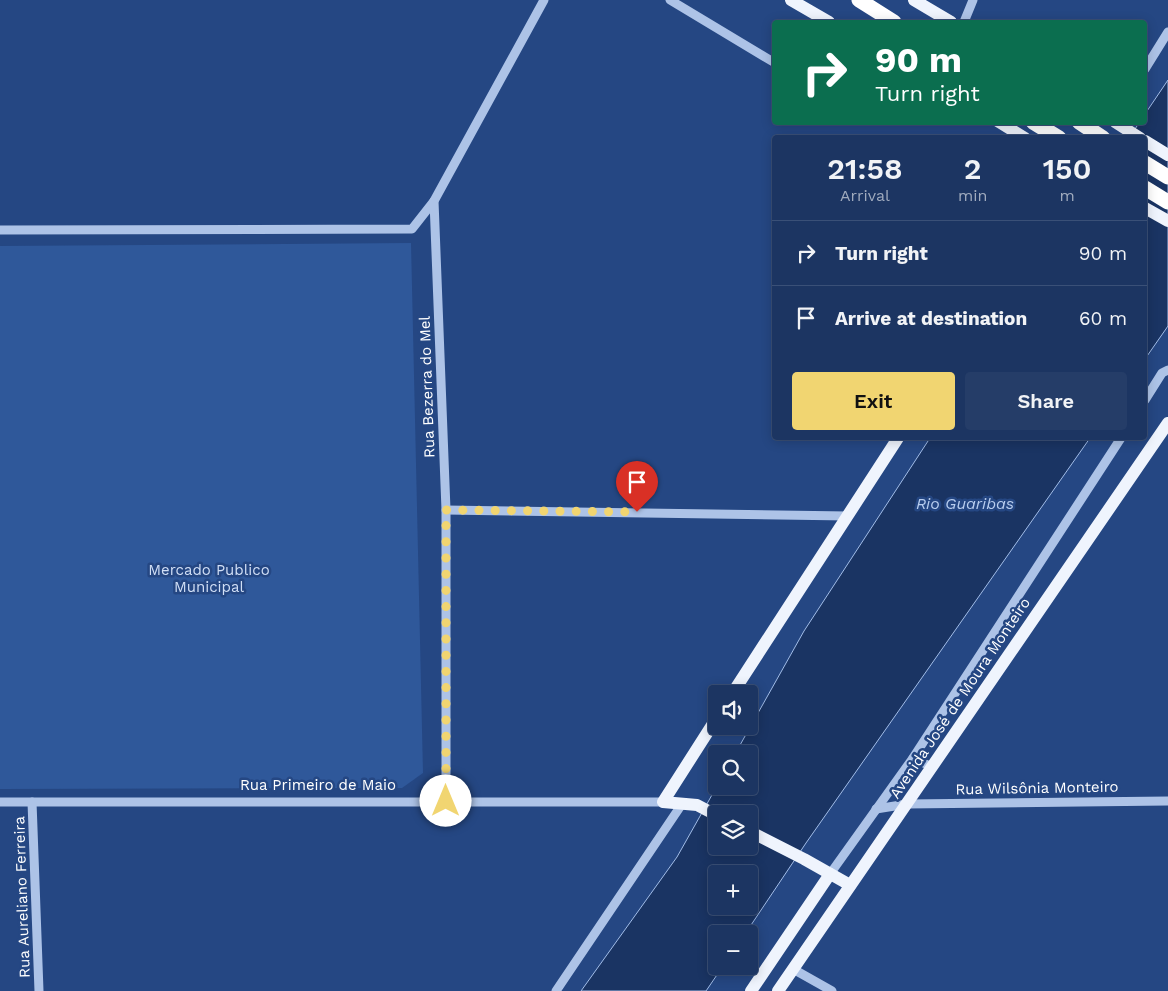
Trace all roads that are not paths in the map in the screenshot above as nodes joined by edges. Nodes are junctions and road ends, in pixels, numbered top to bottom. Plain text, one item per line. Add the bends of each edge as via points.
1 (544, 0) edge
2 (670, 0) edge
3 (791, 0) edge
4 (858, 0) edge
5 (914, 0) edge
6 (973, 0) edge
7 (826, 20) edge
8 (891, 20) edge
9 (948, 20) edge
10 (965, 20) edge
11 (1168, 32) edge
12 (772, 61) edge
13 (1147, 66) edge
14 (1004, 125) edge
15 (1038, 125) edge
16 (1084, 125) edge
17 (1120, 125) edge
18 (1098, 134) edge
19 (1021, 135) edge
20 (1054, 135) edge
21 (1135, 135) edge
22 (1147, 142) edge
23 (1168, 155) edge
24 (1147, 164) edge
25 (1168, 177) edge
26 (1147, 189) edge
27 (434, 201) junction
28 (1168, 202) edge
29 (1147, 209) edge
30 (1168, 221) edge
31 (0, 230) edge
32 (1168, 370) edge
33 (1147, 397) edge
34 (1168, 423) edge
35 (897, 440) edge
36 (1120, 440) edge
37 (446, 510) junction
38 (848, 516) junction
39 (738, 685) edge
40 (708, 731) edge
41 (913, 758) junction
42 (932, 767) junction
43 (446, 801) junction
44 (1168, 801) edge
45 (0, 802) edge
46 (32, 802) junction
47 (662, 802) junction
48 (682, 804) junction
49 (907, 804) junction
50 (876, 810) junction
51 (708, 811) edge
52 (758, 836) edge
53 (830, 874) junction
54 (850, 885) junction
55 (793, 969) junction
56 (39, 991) edge
57 (556, 991) edge
58 (751, 991) edge
59 (778, 991) edge
60 (832, 991) edge

1 - 27 street
2 - 12 street
3 - 7 main road
4 - 8 highway
5 - 9 main road
6 - 10 street
11 - 13 street
14 - 19 main road
15 - 20 highway
16 - 18 highway
17 - 21 main road
22 - 23 main road
24 - 25 highway
26 - 28 highway
27 - 31 street via 412,229
27 - 37 street, Rua Bezerra do Mel
29 - 30 main road
32 - 33 street via 1162,373
34 - 42 main road, Avenida José de Moura Monteiro
35 - 38 main road
36 - 41 street
37 - 38 street
37 - 43 street, Rua Bezerra do Mel
38 - 39 main road
40 - 47 main road
41 - 42 street
41 - 50 street
42 - 49 main road, Avenida José de Moura Monteiro
43 - 46 street, Rua Primeiro de Maio
43 - 47 street, Rua Primeiro de Maio
44 - 49 street, Rua Wilsônia Monteiro
45 - 46 street, Rua Primeiro de Maio
46 - 56 street, Rua Aureliano Ferreira
47 - 48 main road, Rua Primeiro de Maio
48 - 51 main road, Rua Primeiro de Maio via 697,805
48 - 57 street
49 - 50 street, Rua Wilsônia Monteiro
49 - 54 main road, Avenida José de Moura Monteiro
50 - 53 street
52 - 53 main road
53 - 54 main road
53 - 58 main road
54 - 55 main road, Avenida José de Moura Monteiro
55 - 59 main road, Avenida José de Moura Monteiro
55 - 60 street

